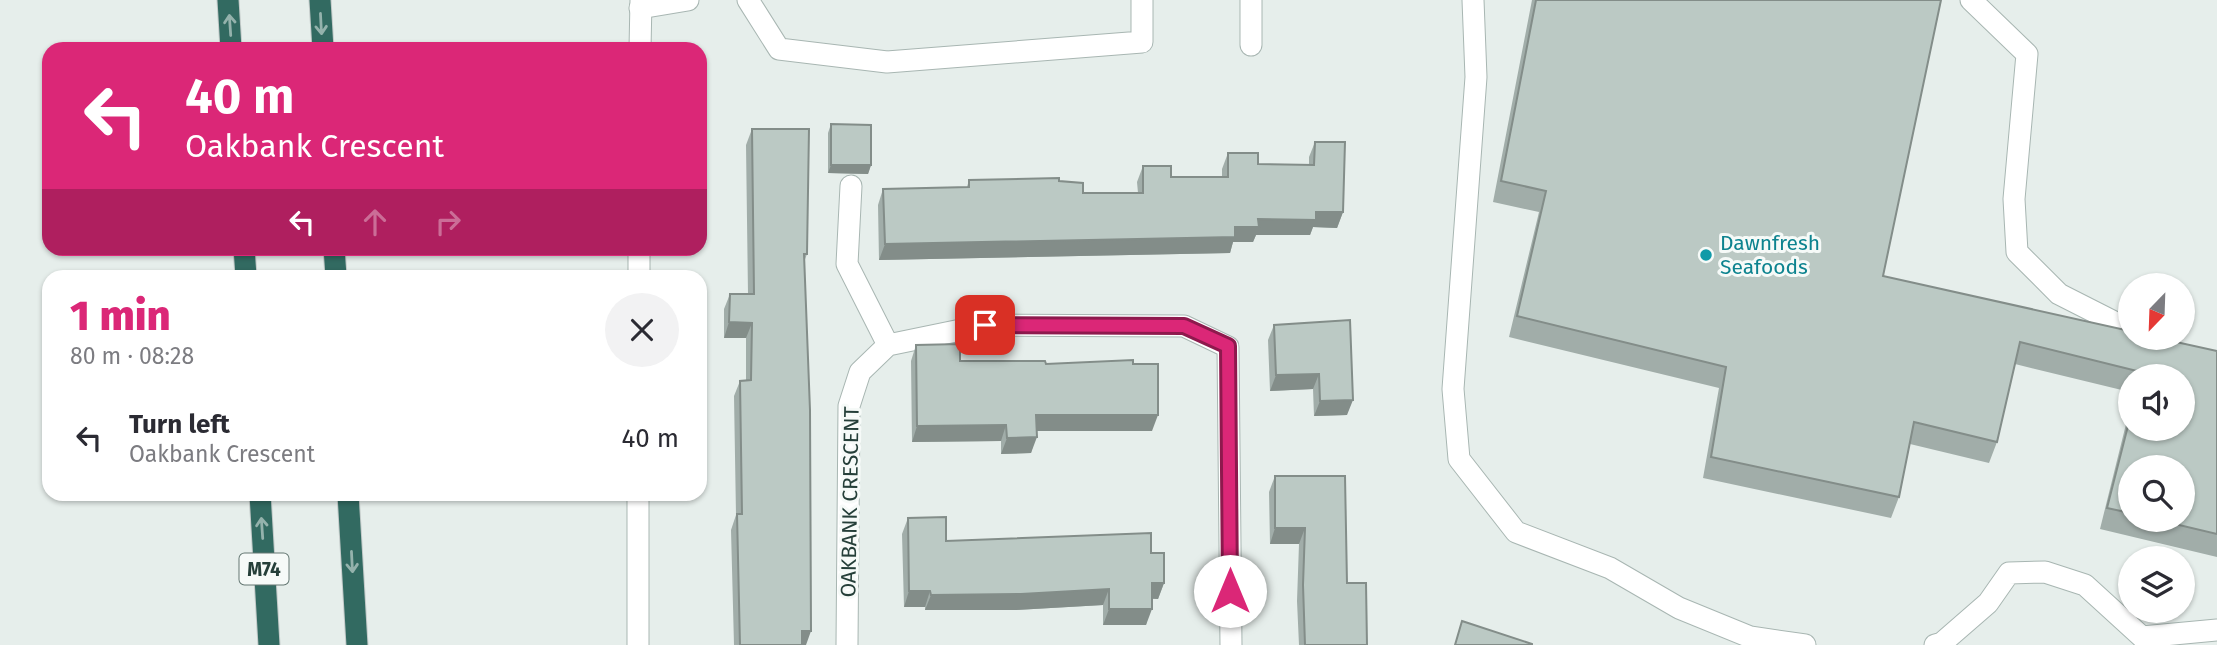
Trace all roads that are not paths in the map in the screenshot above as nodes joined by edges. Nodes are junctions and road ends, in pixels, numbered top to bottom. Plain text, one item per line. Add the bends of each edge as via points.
1 (228, 0) edge
2 (320, 0) edge
3 (688, 0) edge
4 (748, 0) edge
5 (1142, 0) edge
6 (1251, 0) edge
7 (1473, 0) edge
8 (1970, 0) edge
9 (640, 4) edge
10 (231, 42) edge
11 (323, 42) edge
12 (640, 42) edge
13 (1251, 45) dead end
14 (851, 186) dead end
15 (2118, 324) edge
16 (888, 345) junction
17 (260, 501) edge
18 (348, 501) edge
19 (638, 501) edge
20 (2217, 630) edge
21 (269, 645) edge
22 (357, 645) edge
23 (638, 645) edge
24 (847, 645) edge
25 (1231, 645) edge
26 (1805, 645) edge
27 (1935, 645) edge

10 -> 1 highway
2 -> 11 highway
3 - 9 street
4 - 5 street via 779,48 887,62 1142,42
6 - 13 street
7 - 26 street via 1476,77 1453,389 1459,459 1516,533 1610,568 1679,608 1750,637
8 - 15 street via 2027,54 2014,199 2017,252 2059,294
9 - 12 street
14 - 16 street via 848,264
16 - 24 street, OAKBANK CRESCENT via 860,372 849,407
16 - 25 street via 985,325 1184,326 1228,346
21 -> 17 highway, M74
18 -> 22 highway
19 - 23 street
20 - 27 street via 2142,637 2085,585 2045,572 2009,573 1989,603

